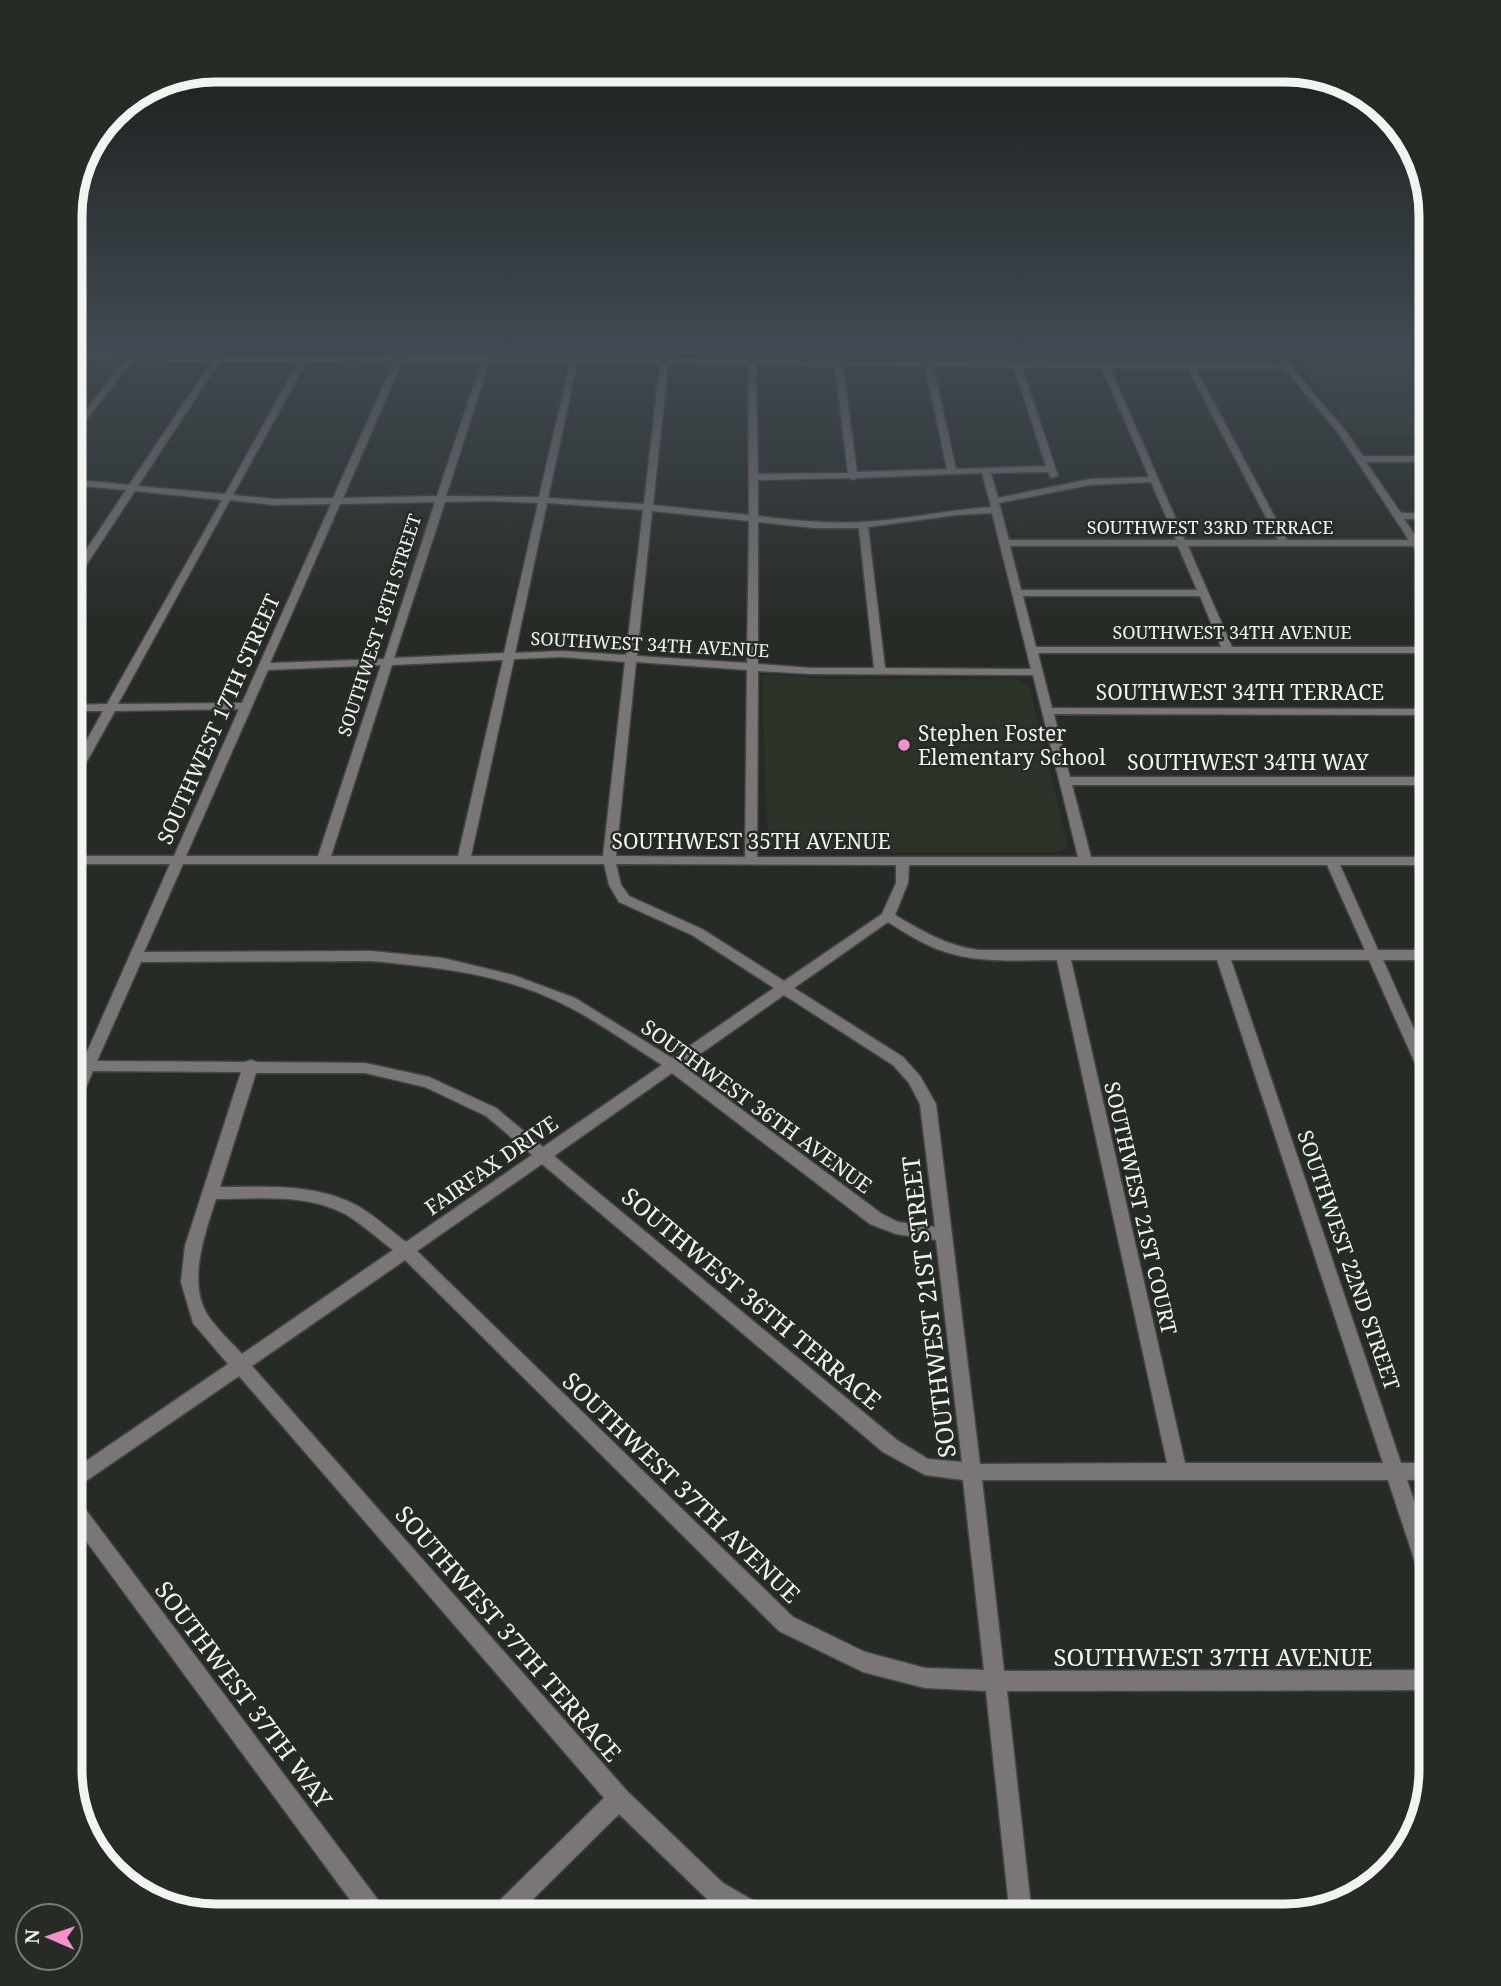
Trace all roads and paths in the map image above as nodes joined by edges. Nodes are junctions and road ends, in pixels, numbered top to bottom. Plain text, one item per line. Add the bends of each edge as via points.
1 (164, 441) edge
2 (260, 441) edge
3 (362, 441) edge
4 (459, 441) edge
5 (556, 441) edge
6 (655, 441) edge
7 (753, 441) edge
8 (849, 441) edge
9 (945, 441) edge
10 (1042, 441) edge
11 (1138, 441) edge
12 (1230, 441) edge
13 (1346, 441) edge
14 (1360, 459) junction
15 (1419, 459) edge
16 (1051, 469) junction
17 (986, 470) junction
18 (952, 471) junction
19 (754, 477) junction
20 (853, 477) junction
21 (1154, 479) junction
22 (83, 483) edge
23 (1058, 487) junction
24 (133, 488) junction
25 (228, 498) junction
26 (440, 499) junction
27 (543, 499) junction
28 (335, 503) junction
29 (995, 506) junction
30 (648, 507) junction
31 (1398, 516) junction
32 (1419, 516) edge
33 (753, 520) junction
34 (863, 525) junction
35 (1005, 543) junction
36 (1182, 543) junction
37 (1284, 543) junction
38 (1416, 543) junction
39 (1419, 548) edge
40 (83, 563) edge
41 (1017, 593) junction
42 (1205, 593) junction
43 (1032, 650) junction
44 (1228, 650) junction
45 (1419, 650) edge
46 (509, 654) junction
47 (631, 657) junction
48 (388, 660) junction
49 (262, 667) junction
50 (752, 667) junction
51 (880, 672) junction
52 (1037, 672) junction
53 (244, 706) junction
54 (83, 708) edge
55 (111, 708) junction
56 (1049, 711) junction
57 (1419, 712) edge
58 (83, 758) edge
59 (1065, 781) junction
60 (1419, 781) edge
61 (83, 860) edge
62 (177, 860) junction
63 (464, 860) junction
64 (609, 860) junction
65 (751, 860) junction
66 (1084, 860) junction
67 (323, 861) junction
68 (903, 861) junction
69 (1419, 861) edge
70 (1332, 862) junction
71 (888, 916) junction
72 (1063, 954) junction
73 (1374, 954) junction
74 (1419, 955) edge
75 (1223, 956) junction
76 (135, 957) junction
77 (786, 988) junction
78 (1419, 1056) edge
79 (82, 1059) edge
80 (251, 1065) junction
81 (671, 1065) junction
82 (82, 1066) edge
83 (544, 1154) junction
84 (209, 1193) junction
85 (944, 1235) junction
86 (405, 1250) junction
87 (238, 1366) junction
88 (1395, 1471) junction
89 (1419, 1471) edge
90 (972, 1472) junction
91 (1178, 1472) junction
92 (82, 1475) edge
93 (82, 1520) edge
94 (1419, 1544) edge
95 (1419, 1680) edge
96 (995, 1681) junction
97 (619, 1798) junction
98 (367, 1904) edge
99 (512, 1904) edge
100 (737, 1904) edge
101 (1020, 1904) edge

1 - 24 street
2 - 25 street
3 - 28 street, SOUTHWEST 17TH STREET
4 - 26 street, SOUTHWEST 18TH STREET
5 - 27 street
6 - 30 street
7 - 19 street
8 - 20 street
9 - 18 street
10 - 16 street
11 - 21 street
12 - 37 street
13 - 14 street
14 - 15 street
14 - 31 street
16 - 17 street
16 - 23 street
17 - 18 street
17 - 29 street
18 - 20 street
19 - 20 street
19 - 33 street
21 - 23 street
21 - 36 street
22 - 24 street
23 - 29 street
24 - 25 street
24 - 40 street
25 - 28 street
25 - 55 street
26 - 27 street
26 - 28 street
26 - 48 street, SOUTHWEST 18TH STREET
27 - 30 street
27 - 46 street
28 - 49 street, SOUTHWEST 17TH STREET
29 - 34 street
29 - 35 street
30 - 33 street
30 - 47 street
31 - 32 street
31 - 38 street
33 - 34 street
33 - 50 street
34 - 51 street
35 - 36 street, SOUTHWEST 33RD TERRACE
35 - 41 street
36 - 37 street, SOUTHWEST 33RD TERRACE
36 - 42 street
37 - 38 street, SOUTHWEST 33RD TERRACE
38 - 39 street
41 - 42 street
41 - 43 street
42 - 44 street
43 - 44 street, SOUTHWEST 34TH AVENUE
43 - 52 street
44 - 45 street, SOUTHWEST 34TH AVENUE
46 - 47 street, SOUTHWEST 34TH AVENUE
46 - 48 street, SOUTHWEST 34TH AVENUE
46 - 63 street
47 - 50 street, SOUTHWEST 34TH AVENUE
47 - 64 street
48 - 49 street, SOUTHWEST 34TH AVENUE
48 - 67 street, SOUTHWEST 18TH STREET
49 - 53 street, SOUTHWEST 17TH STREET
50 - 51 street, SOUTHWEST 34TH AVENUE
50 - 65 street
51 - 52 street, SOUTHWEST 34TH AVENUE
52 - 56 street
53 - 55 street
53 - 62 street, SOUTHWEST 17TH STREET
54 - 55 street
55 - 58 street
56 - 57 street, SOUTHWEST 34TH TERRACE
56 - 59 street
59 - 60 street, SOUTHWEST 34TH WAY
59 - 66 street
61 - 62 street, SOUTHWEST 35TH AVENUE
62 - 67 street, SOUTHWEST 35TH AVENUE
62 - 76 street, SOUTHWEST 17TH STREET
63 - 64 street, SOUTHWEST 35TH AVENUE
63 - 67 street, SOUTHWEST 35TH AVENUE
64 - 65 street, SOUTHWEST 35TH AVENUE
64 - 77 street, SOUTHWEST 21ST STREET via 624,899 697,932
65 - 68 street, SOUTHWEST 35TH AVENUE
66 - 68 street, SOUTHWEST 35TH AVENUE
66 - 70 street, SOUTHWEST 35TH AVENUE
68 - 71 street via 902,883
69 - 70 street, SOUTHWEST 35TH AVENUE
70 - 73 street
71 - 72 street via 954,952
71 - 77 street, FAIRFAX DRIVE
72 - 75 street
72 - 91 street, SOUTHWEST 21ST COURT
73 - 74 street
73 - 75 street
73 - 78 street
75 - 88 street, SOUTHWEST 22ND STREET
76 - 79 street, SOUTHWEST 17TH STREET
76 - 81 street, SOUTHWEST 36TH AVENUE via 371,956 443,963 508,978 570,1000
77 - 81 street, FAIRFAX DRIVE
77 - 85 street, SOUTHWEST 21ST STREET via 898,1061 915,1080 928,1104
80 - 82 street, SOUTHWEST 36TH TERRACE
80 - 83 street, SOUTHWEST 36TH TERRACE via 365,1068 429,1082 491,1112
80 - 84 street
81 - 83 street, FAIRFAX DRIVE
81 - 85 street, SOUTHWEST 36TH AVENUE via 876,1219 896,1228
83 - 86 street, FAIRFAX DRIVE
83 - 90 street, SOUTHWEST 36TH TERRACE via 890,1446 925,1467
84 - 86 street, SOUTHWEST 37TH AVENUE via 326,1199 353,1211
84 - 87 street via 193,1246 189,1282 199,1318
85 - 90 street, SOUTHWEST 21ST STREET
86 - 87 street, FAIRFAX DRIVE
86 - 96 street, SOUTHWEST 37TH AVENUE via 786,1623 863,1662 925,1678
87 - 92 street, FAIRFAX DRIVE
87 - 97 street, SOUTHWEST 37TH TERRACE
88 - 89 street, SOUTHWEST 36TH TERRACE
88 - 91 street, SOUTHWEST 36TH TERRACE
88 - 94 street, SOUTHWEST 22ND STREET
90 - 91 street, SOUTHWEST 36TH TERRACE
90 - 96 street, SOUTHWEST 21ST STREET
93 - 98 street, SOUTHWEST 37TH WAY
95 - 96 street, SOUTHWEST 37TH AVENUE
96 - 101 street, SOUTHWEST 21ST STREET
97 - 99 street
97 - 100 street, SOUTHWEST 37TH TERRACE via 715,1891

